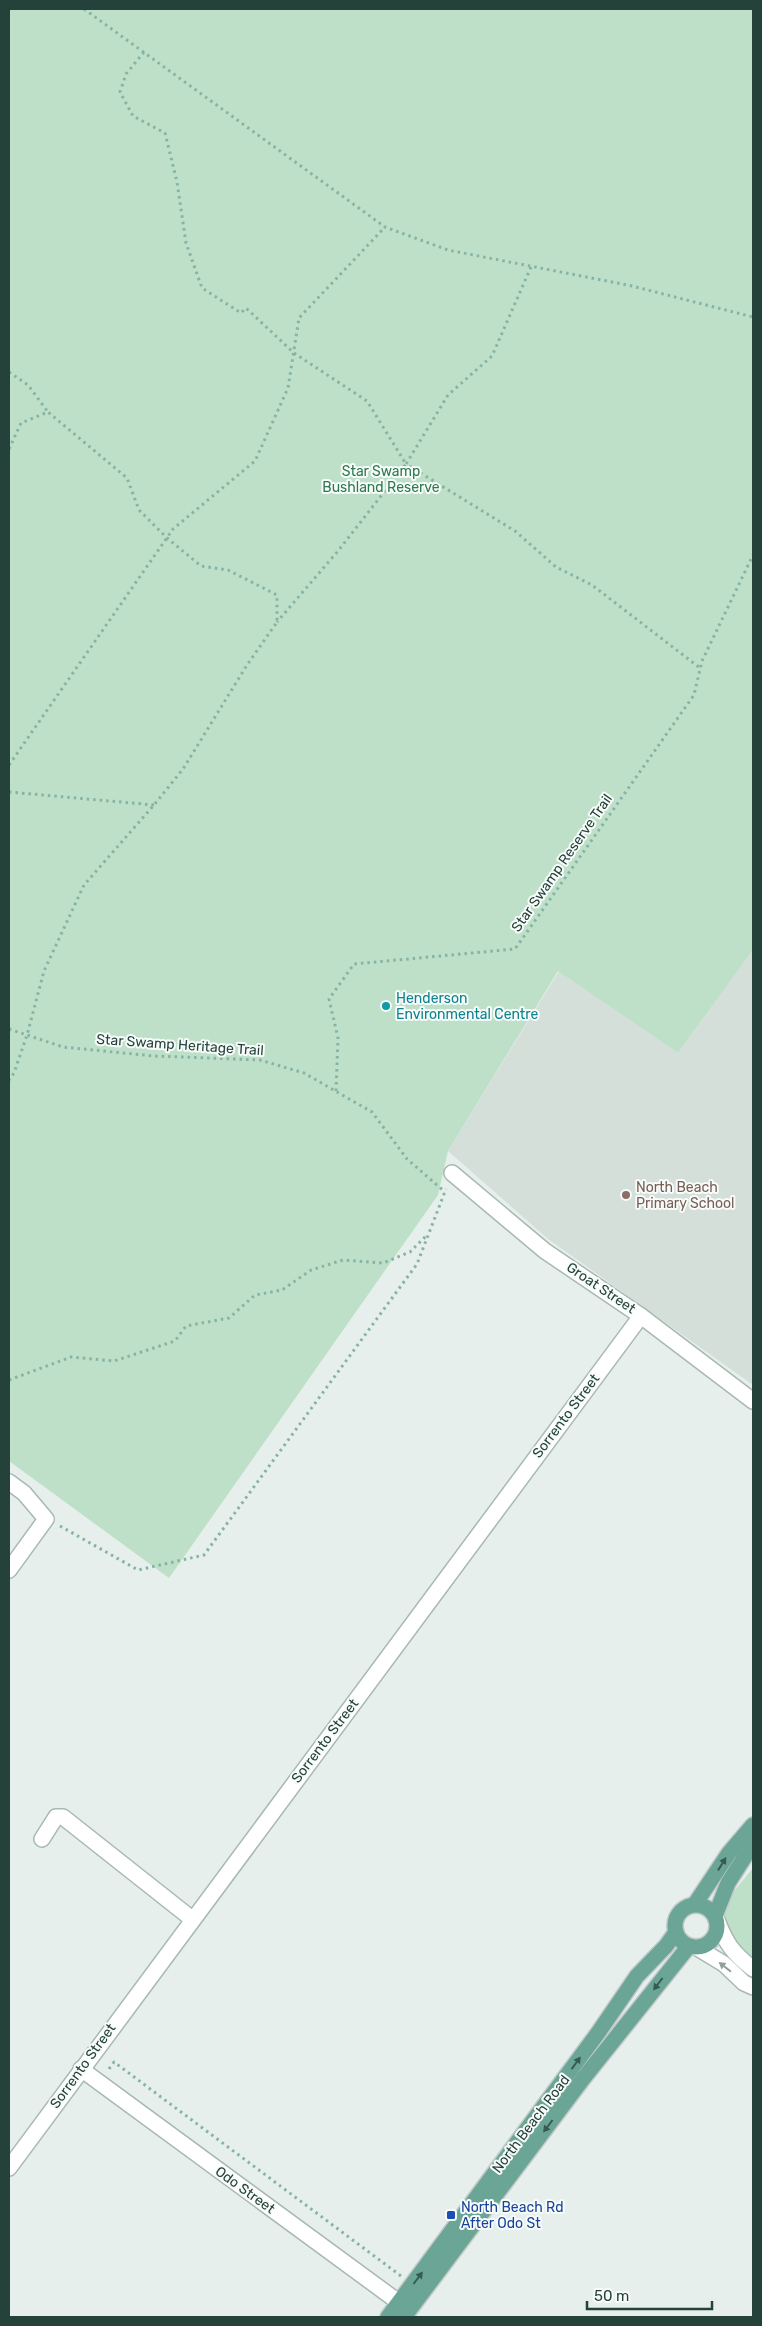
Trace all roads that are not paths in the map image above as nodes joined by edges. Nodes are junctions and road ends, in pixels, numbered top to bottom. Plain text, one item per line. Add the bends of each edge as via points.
1 (452, 1173) road end
2 (641, 1316) junction
3 (753, 1401) edge
4 (9, 1482) edge
5 (9, 1570) edge
6 (753, 1825) edge
7 (42, 1839) dead end
8 (753, 1844) edge
9 (696, 1904) junction
10 (716, 1918) junction
11 (192, 1919) junction
12 (676, 1932) junction
13 (693, 1947) junction
14 (753, 1969) edge
15 (753, 1987) edge
16 (81, 2069) junction
17 (9, 2168) edge
18 (404, 2310) edge
19 (388, 2317) edge

1 - 2 street, Groat Street via 546,1250
2 - 3 street, Groat Street
2 - 11 street, Sorrento Street
4 - 5 street via 24,1493 46,1519
9 -> 6 main road via 729,1852
7 - 11 street via 56,1817 64,1817
8 - 10 main road via 728,1884
9 - 10 main road via 707,1907
9 - 12 main road via 679,1914
10 - 13 main road via 718,1926 714,1939 703,1946
10 - 14 street via 725,1941
11 - 16 street, Sorrento Street
12 - 13 main road via 679,1938
18 -> 12 main road, North Beach Road via 637,1976
15 -> 13 street via 724,1964
13 -> 18 main road, North Beach Road via 582,2080
16 - 17 street, Sorrento Street
16 - 18 street, Odo Street
18 - 19 main road, North Beach Road

